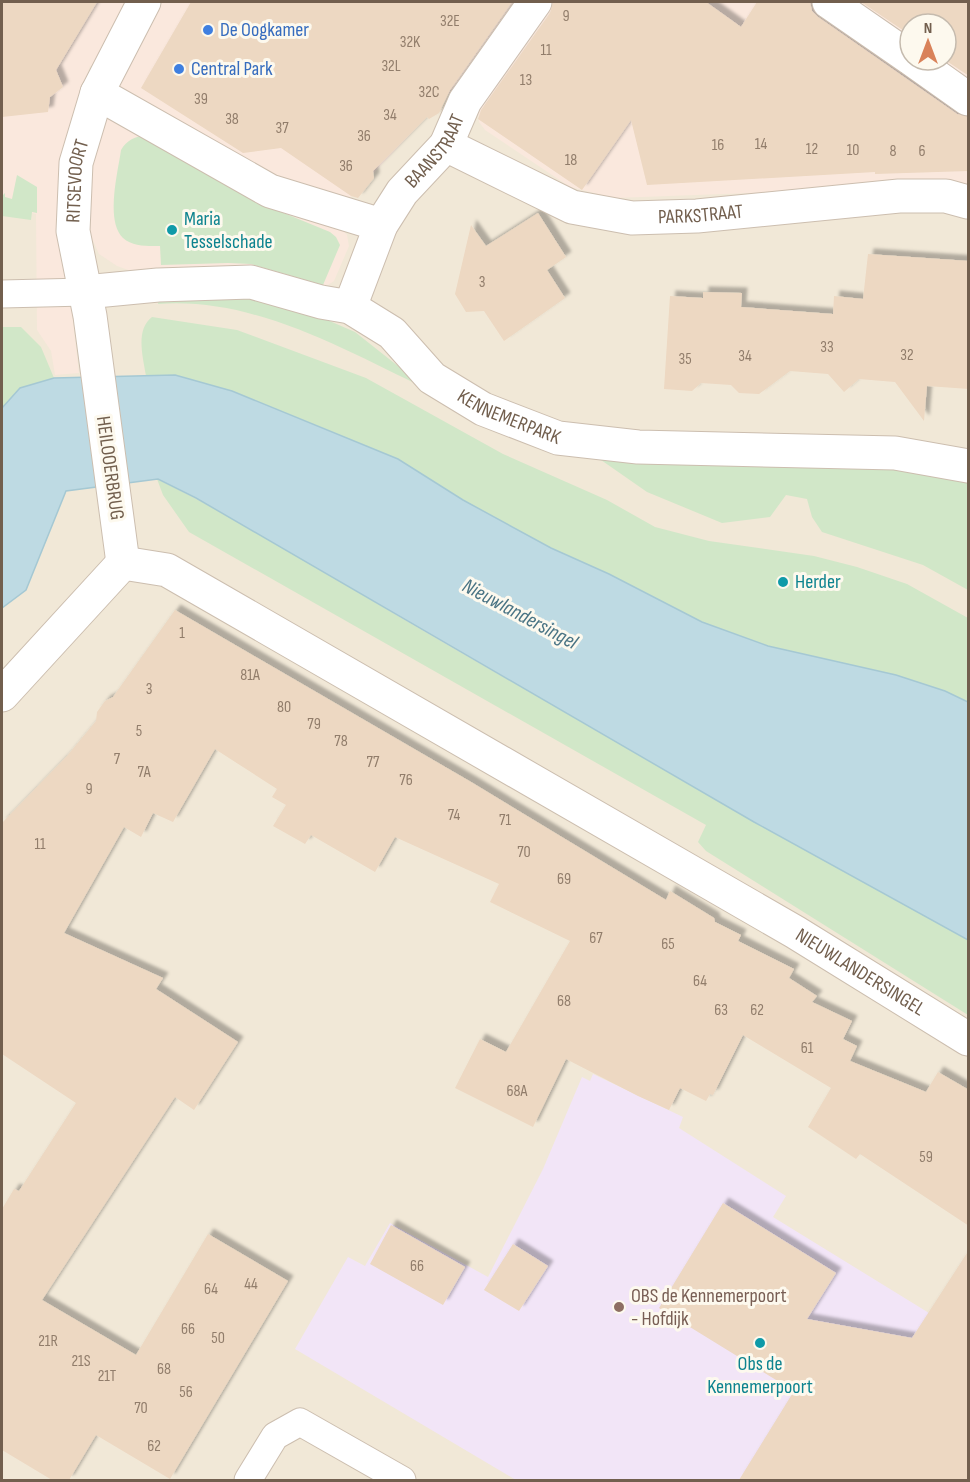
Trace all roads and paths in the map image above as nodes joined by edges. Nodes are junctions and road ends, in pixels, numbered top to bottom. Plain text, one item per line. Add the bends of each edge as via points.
1 (144, 2) edge
2 (535, 2) edge
3 (829, 2) edge
4 (898, 50) edge
5 (930, 72) edge
6 (97, 93) junction
7 (969, 99) edge
8 (446, 145) junction
9 (969, 202) edge
10 (381, 225) junction
11 (85, 292) junction
12 (2, 294) edge
13 (350, 307) junction
14 (97, 374) joint
15 (969, 466) edge
16 (123, 563) junction
17 (2, 695) edge
18 (969, 1039) edge
19 (248, 1480) edge
20 (402, 1480) edge

1 - 6 street, RITSEVOORT
2 - 8 street, BAANSTRAAT via 465,101
3 - 4 street
5 - 7 street
6 - 10 street via 270,191
6 - 11 street, RITSEVOORT via 76,163 73,231
8 - 9 street, PARKSTRAAT via 572,207 632,218 697,216 899,196 946,196
8 - 10 street, BAANSTRAAT via 402,192
10 - 13 street, BAANSTRAAT
11 - 12 lane
11 - 13 street, KENNEMERPARK via 251,282
11 - 14 street, RITSEVOORT
13 - 15 street, KENNEMERPARK via 392,333 432,378 483,409 558,438 638,447 895,453
14 - 16 street, HEILOOERBRUG
16 - 17 street
16 - 18 street, NIEUWLANDERSINGEL via 167,570 795,932
19 - 20 lane via 275,1436 300,1422

